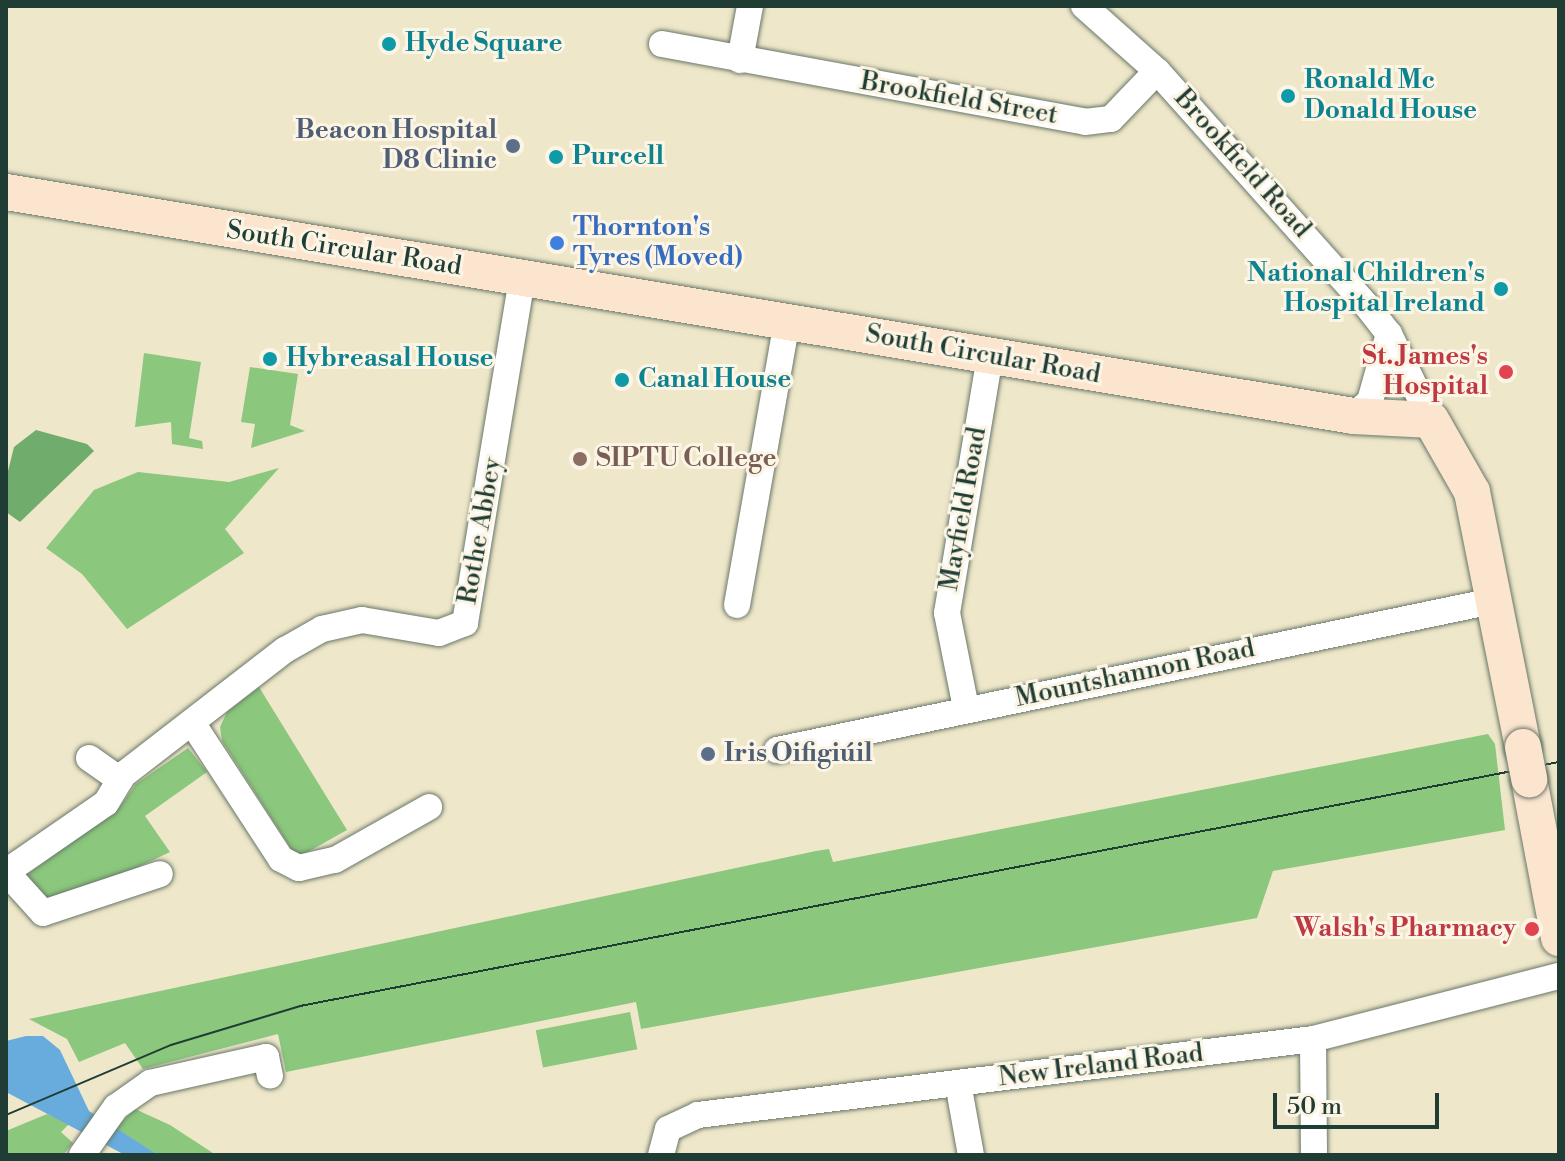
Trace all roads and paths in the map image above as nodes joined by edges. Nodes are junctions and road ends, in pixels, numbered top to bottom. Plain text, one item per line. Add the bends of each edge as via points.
1 (750, 6) edge
2 (1084, 6) edge
3 (662, 44) dead end
4 (740, 60) junction
5 (1157, 71) junction
6 (6, 192) edge
7 (522, 278) junction
8 (787, 322) junction
9 (1389, 334) junction
10 (990, 356) junction
11 (1353, 416) junction
12 (1431, 420) junction
13 (1493, 601) junction
14 (737, 605) dead end
15 (966, 708) junction
16 (193, 724) junction
17 (777, 750) dead end
18 (89, 758) dead end
19 (120, 780) junction
20 (1542, 804) edge
21 (429, 807) dead end
22 (6, 872) edge
23 (160, 874) dead end
24 (1559, 938) edge
25 (1559, 976) edge
26 (1313, 1039) junction
27 (270, 1076) dead end
28 (958, 1083) junction
29 (84, 1153) edge
30 (661, 1155) edge
31 (971, 1155) edge
32 (1314, 1155) edge

1 - 4 street
2 - 5 street, Brookfield Road
3 - 4 street, Brookfield Street
4 - 5 street, Brookfield Street via 1094,122 1111,119
5 - 9 street, Brookfield Road
6 - 7 main road, South Circular Road
7 - 8 main road, South Circular Road
7 - 16 street, Rothe Abbey via 465,623 439,633 362,620 322,629 285,650
8 - 10 main road, South Circular Road
8 - 14 street
9 - 11 street via 1370,401
9 - 12 street, Brookfield Road
10 - 11 main road, South Circular Road
10 - 15 street, Mayfield Road via 947,613
11 - 12 main road, South Circular Road
12 - 13 main road via 1472,492
13 - 15 street, Mountshannon Road
13 - 20 main road, bridge via 1523,747
15 - 17 street, Mountshannon Road
16 - 19 street, Rothe Abbey
16 - 21 street via 281,859 299,868 335,860
18 - 19 street
19 - 22 street, Rothe Abbey via 106,803
20 - 24 main road
22 - 23 street, Rothe Abbey via 43,913
25 - 26 street, New Ireland Road
26 - 28 street, New Ireland Road
26 - 32 street
27 - 29 street via 266,1057 150,1083 116,1107
28 - 30 street, New Ireland Road via 698,1115 668,1129
28 - 31 street

